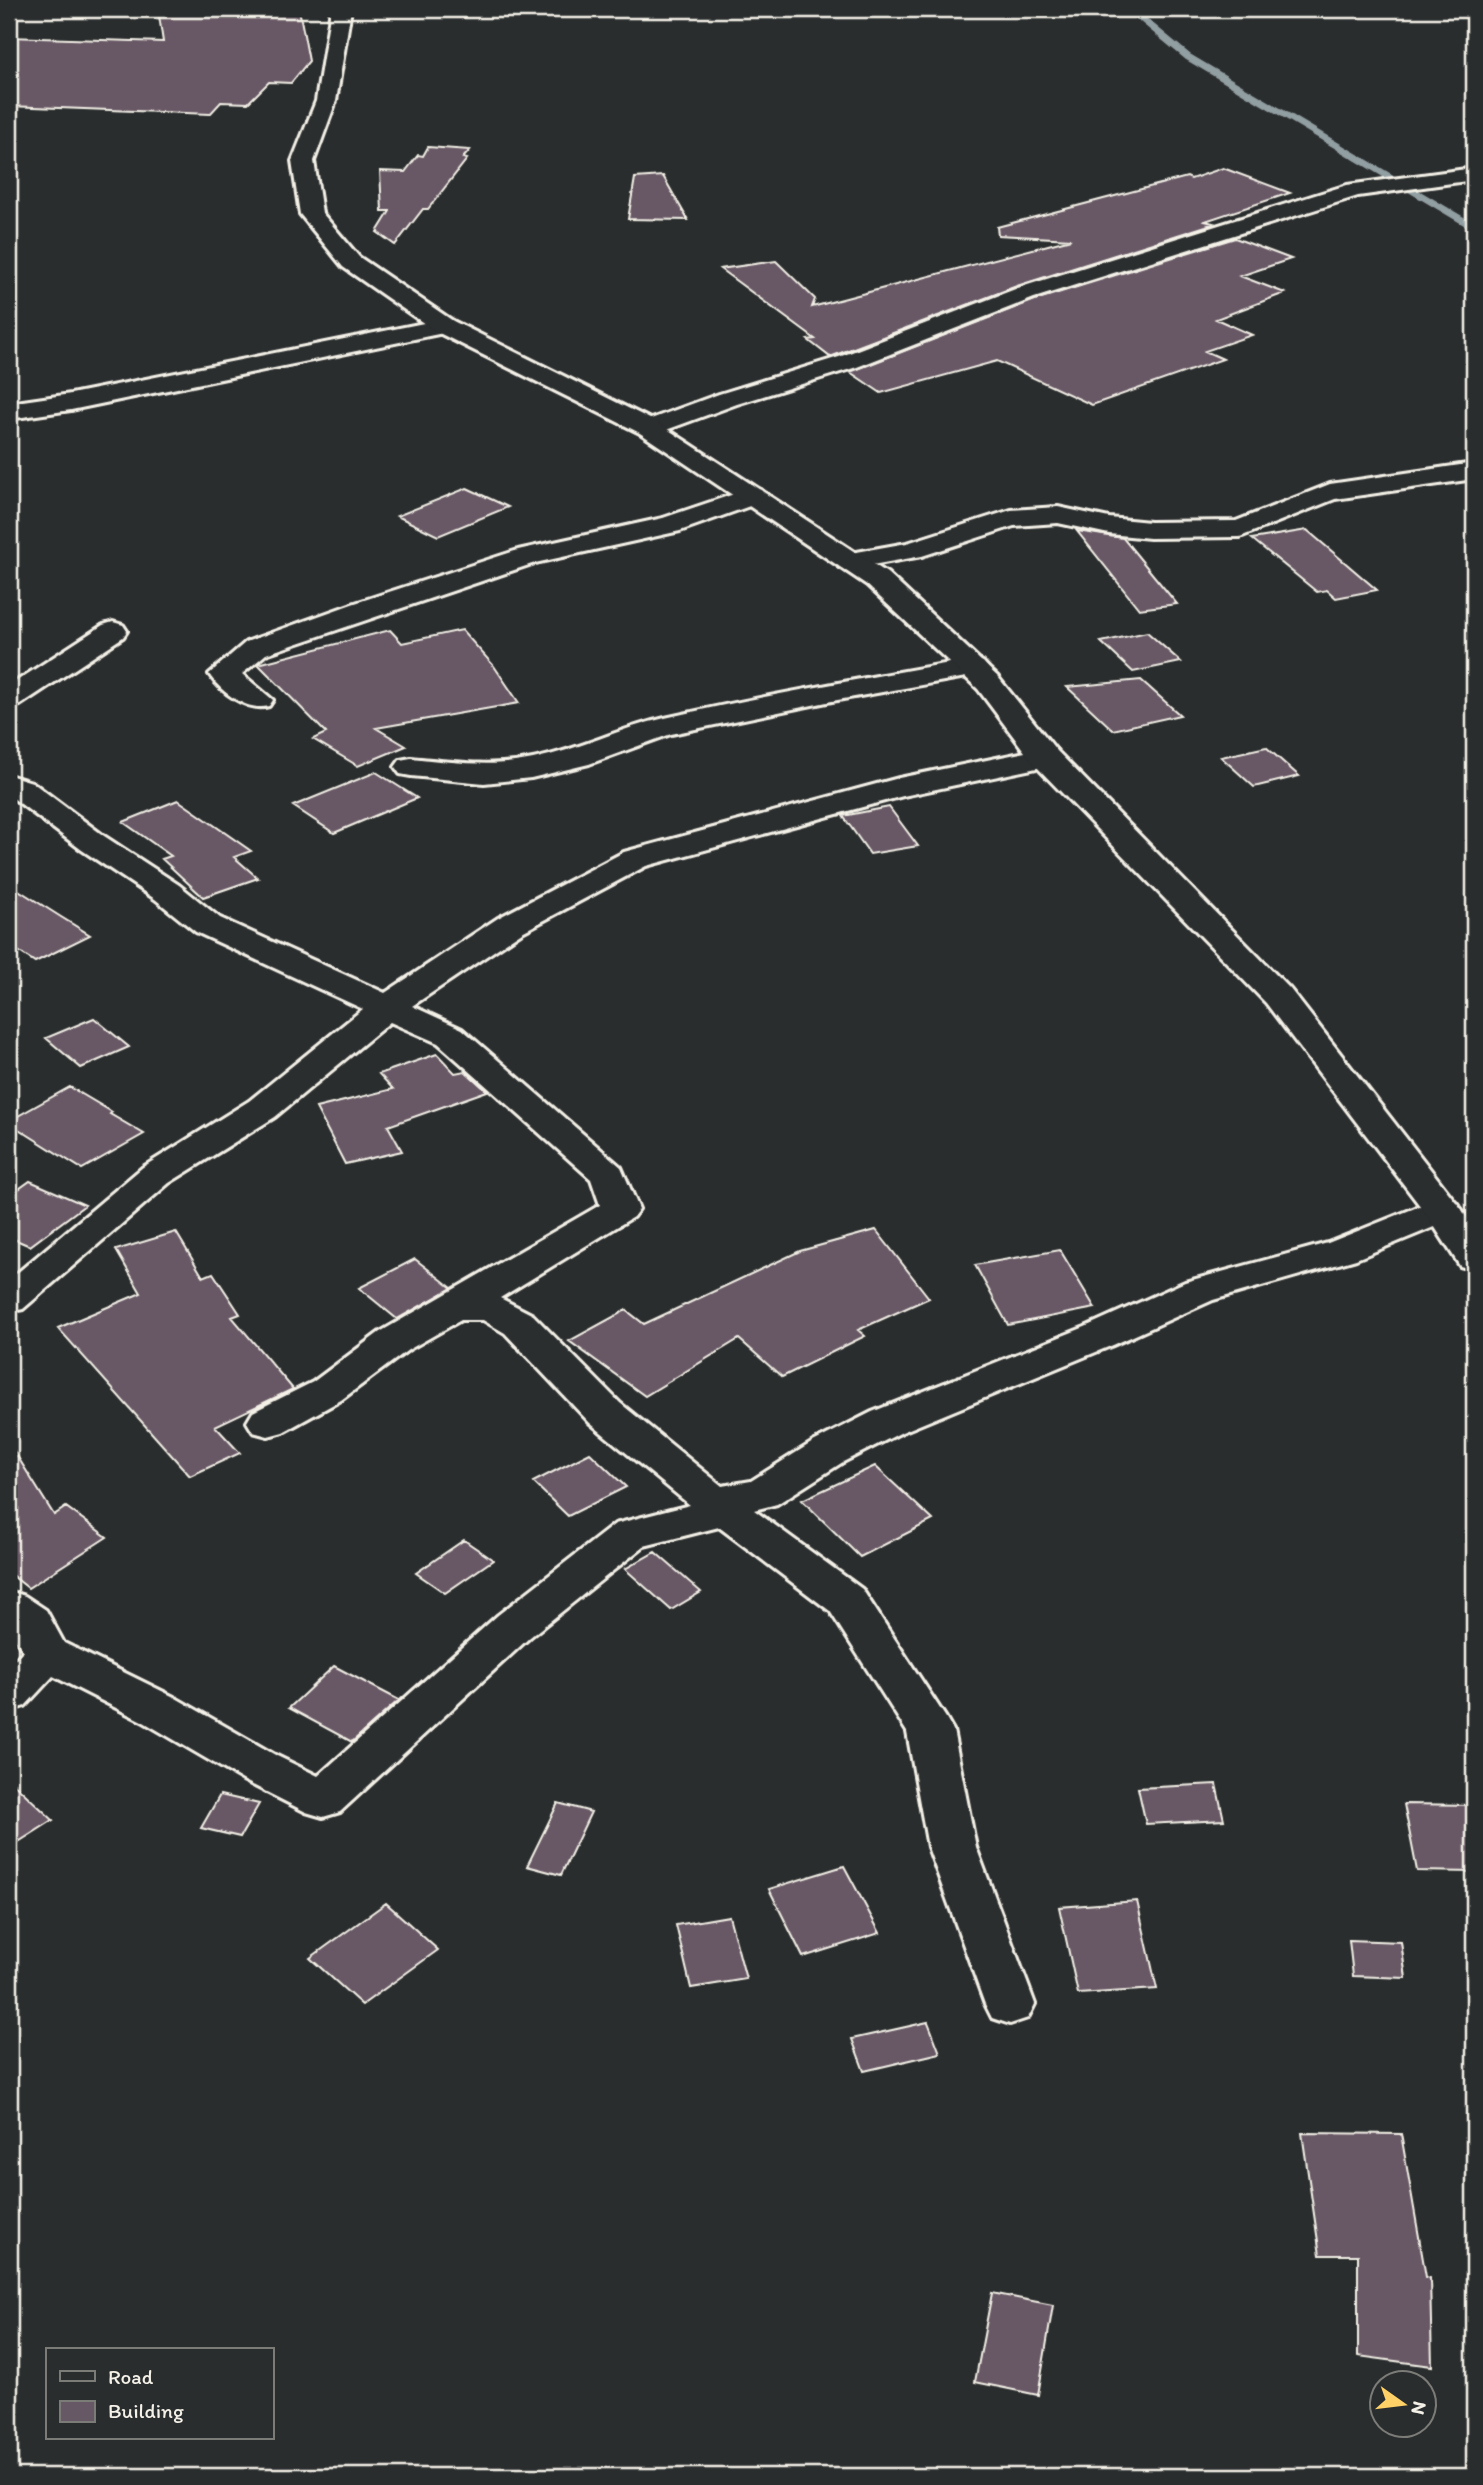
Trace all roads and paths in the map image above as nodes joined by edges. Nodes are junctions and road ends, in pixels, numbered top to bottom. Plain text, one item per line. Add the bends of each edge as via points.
1 (341, 9) edge
2 (1474, 174) edge
3 (444, 326) junction
4 (9, 411) edge
5 (649, 428) junction
6 (1474, 471) edge
7 (752, 496) junction
8 (850, 561) junction
9 (113, 631) dead end
10 (973, 668) junction
11 (9, 699) edge
12 (258, 700) dead end
13 (1045, 757) junction
14 (411, 768) dead end
15 (9, 783) edge
16 (387, 1007) junction
17 (1443, 1210) junction
18 (1474, 1258) edge
19 (9, 1300) edge
20 (454, 1308) junction
21 (268, 1422) dead end
22 (720, 1506) junction
23 (9, 1608) edge
24 (47, 1654) junction
25 (9, 1694) edge
26 (1010, 2004) dead end

1 - 3 street via 326,101 303,161 312,214 351,262
2 - 5 street via 1355,190 1026,293 848,362
3 - 4 street
3 - 5 street
5 - 7 street
6 - 8 street via 1330,492 1240,529 1150,530 1058,515 1011,518 912,550
7 - 8 street
7 - 12 street via 670,525 528,556 256,648 224,674
8 - 10 street via 877,579
9 - 11 street
10 - 13 street
10 - 14 street via 663,727 531,769 484,774
13 - 16 street via 899,787 635,859 510,925
13 - 17 street via 1278,996
15 - 16 street via 208,925
16 - 19 street via 262,1109 156,1175
16 - 20 street via 450,1037 544,1117 608,1175 620,1209
17 - 18 street
17 - 22 street via 1342,1251 1199,1291 887,1422 762,1494
20 - 21 street via 394,1341 327,1391
20 - 22 street via 491,1308 519,1324 605,1413
22 - 24 street via 630,1535 514,1626 323,1799
22 - 26 street via 846,1600 930,1730 951,1847
23 - 24 street via 30,1620
24 - 25 street

